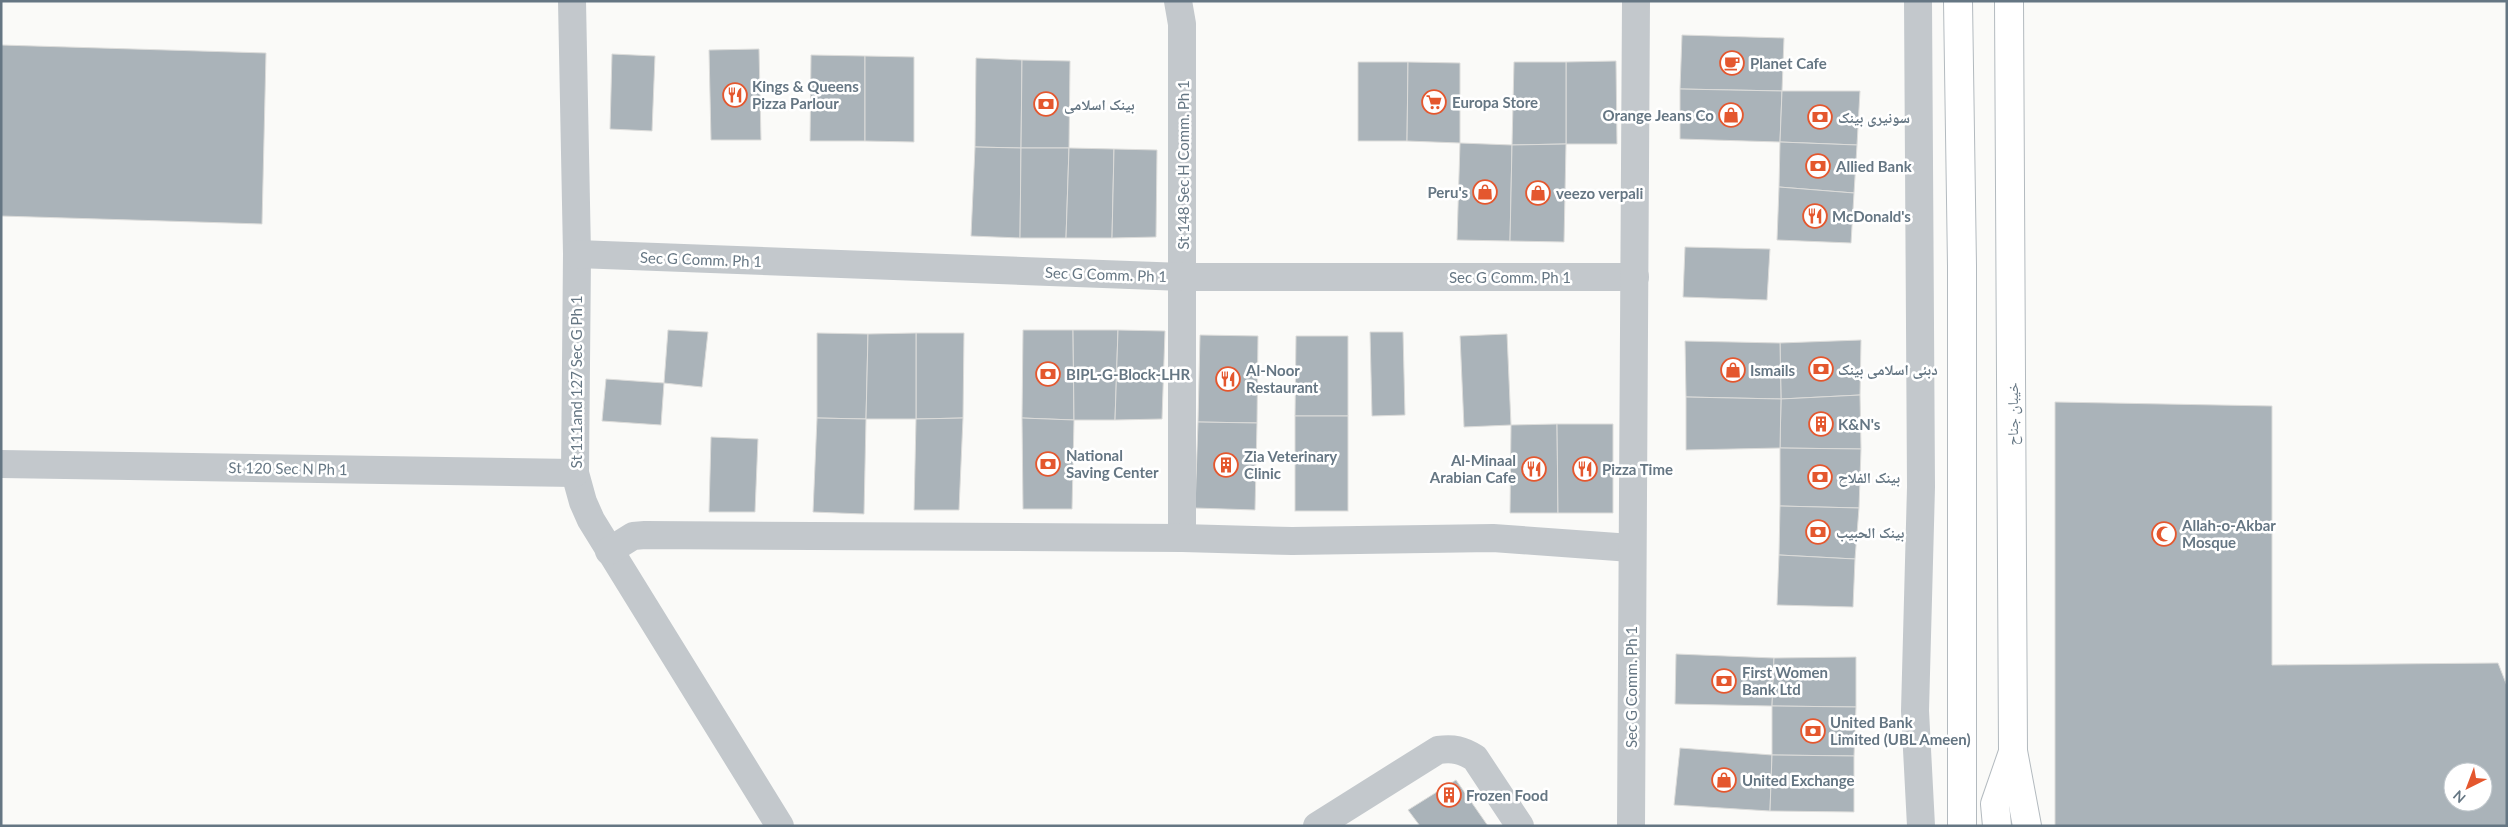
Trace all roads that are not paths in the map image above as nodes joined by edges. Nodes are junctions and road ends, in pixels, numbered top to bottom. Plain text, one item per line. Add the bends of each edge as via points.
1 (572, 1) edge
2 (1178, 1) edge
3 (1636, 1) edge
4 (1918, 1) edge
5 (1958, 1) edge
6 (2009, 1) edge
7 (577, 254) junction
8 (1183, 277) junction
9 (1634, 277) junction
10 (1, 464) edge
11 (576, 473) junction
12 (1182, 538) junction
13 (1631, 548) junction
14 (610, 551) junction
15 (2013, 751) junction
16 (780, 826) edge
17 (1318, 826) edge
18 (1520, 826) edge
19 (1631, 826) edge
20 (1921, 826) edge
21 (1962, 826) edge
22 (1997, 826) edge
23 (2027, 826) edge

1 - 7 street, St 111and 127 Sec G Ph 1
2 - 8 street, St 148 Sec H Comm. Ph 1 via 1182,24
3 - 9 street, Sec G Comm. Ph 1
4 - 20 street via 1921,487 1915,711
5 - 21 main road via 1962,266
6 - 15 main road, خیبان جناح
7 - 8 street, Sec G Comm. Ph 1
7 - 11 street, St 111and 127 Sec G Ph 1
8 - 9 street, Sec G Comm. Ph 1
8 - 12 street, St 148 Sec H Comm. Ph 1
9 - 13 street, Sec G Comm. Ph 1
10 - 11 street, St 120 Sec N Ph 1
11 - 14 street, St 111and 127 Sec G Ph 1 via 583,502
12 - 13 street via 1292,541 1493,538
12 - 14 street via 645,535 633,536
13 - 19 street, Sec G Comm. Ph 1
14 - 16 street, St 111and 127 Sec G Ph 1
15 - 22 main road via 1995,804
15 - 23 main road, خیبان جناح
17 - 18 street via 1438,750 1452,748 1475,758

